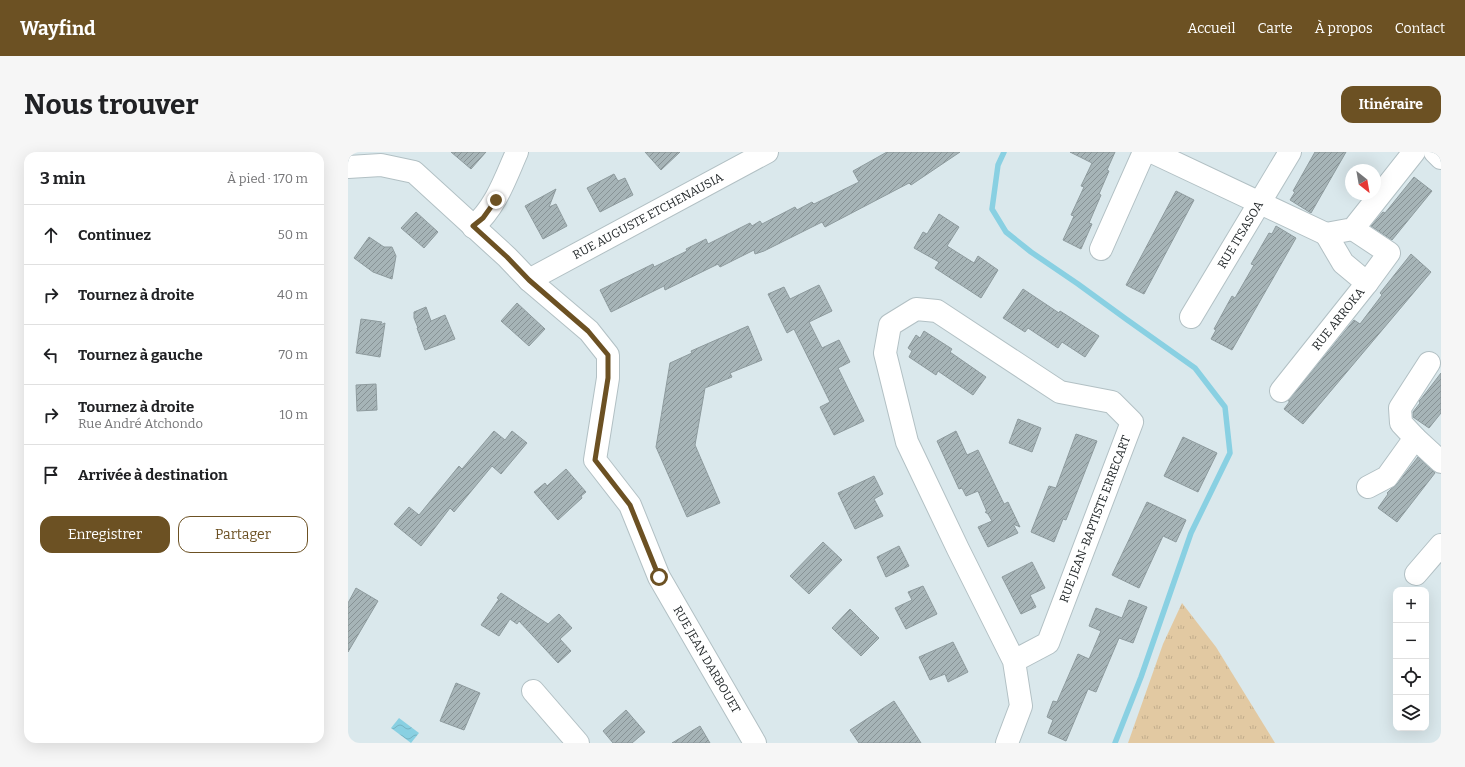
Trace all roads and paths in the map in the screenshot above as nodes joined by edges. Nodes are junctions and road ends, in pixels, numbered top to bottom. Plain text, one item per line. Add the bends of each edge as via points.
1 (517, 152) edge
2 (767, 152) edge
3 (1144, 152) edge
4 (1152, 152) edge
5 (1290, 152) edge
6 (1414, 152) edge
7 (1435, 152) edge
8 (382, 158) edge
9 (1441, 158) edge
10 (348, 167) edge
11 (1259, 202) junction
12 (473, 226) junction
13 (1353, 229) junction
14 (1326, 234) junction
15 (1101, 249) dead end
16 (529, 280) junction
17 (1367, 283) junction
18 (1190, 317) dead end
19 (1429, 363) dead end
20 (1281, 391) dead end
21 (1415, 438) junction
22 (1441, 462) edge
23 (1368, 487) dead end
24 (1441, 545) edge
25 (1416, 574) dead end
26 (1014, 661) junction
27 (533, 691) dead end
28 (578, 743) edge
29 (755, 743) edge
30 (1007, 743) edge

1 - 12 street via 496,200 483,218
2 - 16 street, RUE AUGUSTE ETCHENAUSIA
3 - 15 street
4 - 11 street
5 - 11 street, RUE ITSASOA
6 - 13 street
7 - 9 street
8 - 10 street, RUE JEAN DARBOUET
8 - 12 street, RUE JEAN DARBOUET via 414,172
11 - 14 street
11 - 18 street, RUE ITSASOA
12 - 16 street, RUE JEAN DARBOUET
13 - 14 street
13 - 17 street via 1389,253
14 - 17 street, RUE ARROKA via 1343,262
16 - 29 street, RUE JEAN DARBOUET via 588,331 608,355 608,378 595,460 630,505 659,577
17 - 20 street, RUE ARROKA
19 - 21 street via 1400,408 1401,423
21 - 22 street
21 - 23 street via 1387,477
24 - 25 street
26 - 26 street, RUE JEAN-BAPTISTE ERRECART via 1048,643 1132,422 1112,402 1060,392 937,311 916,309 890,325 885,353 907,442
26 - 30 street, RUE JEAN-BAPTISTE ERRECART via 1021,706
27 - 28 street

